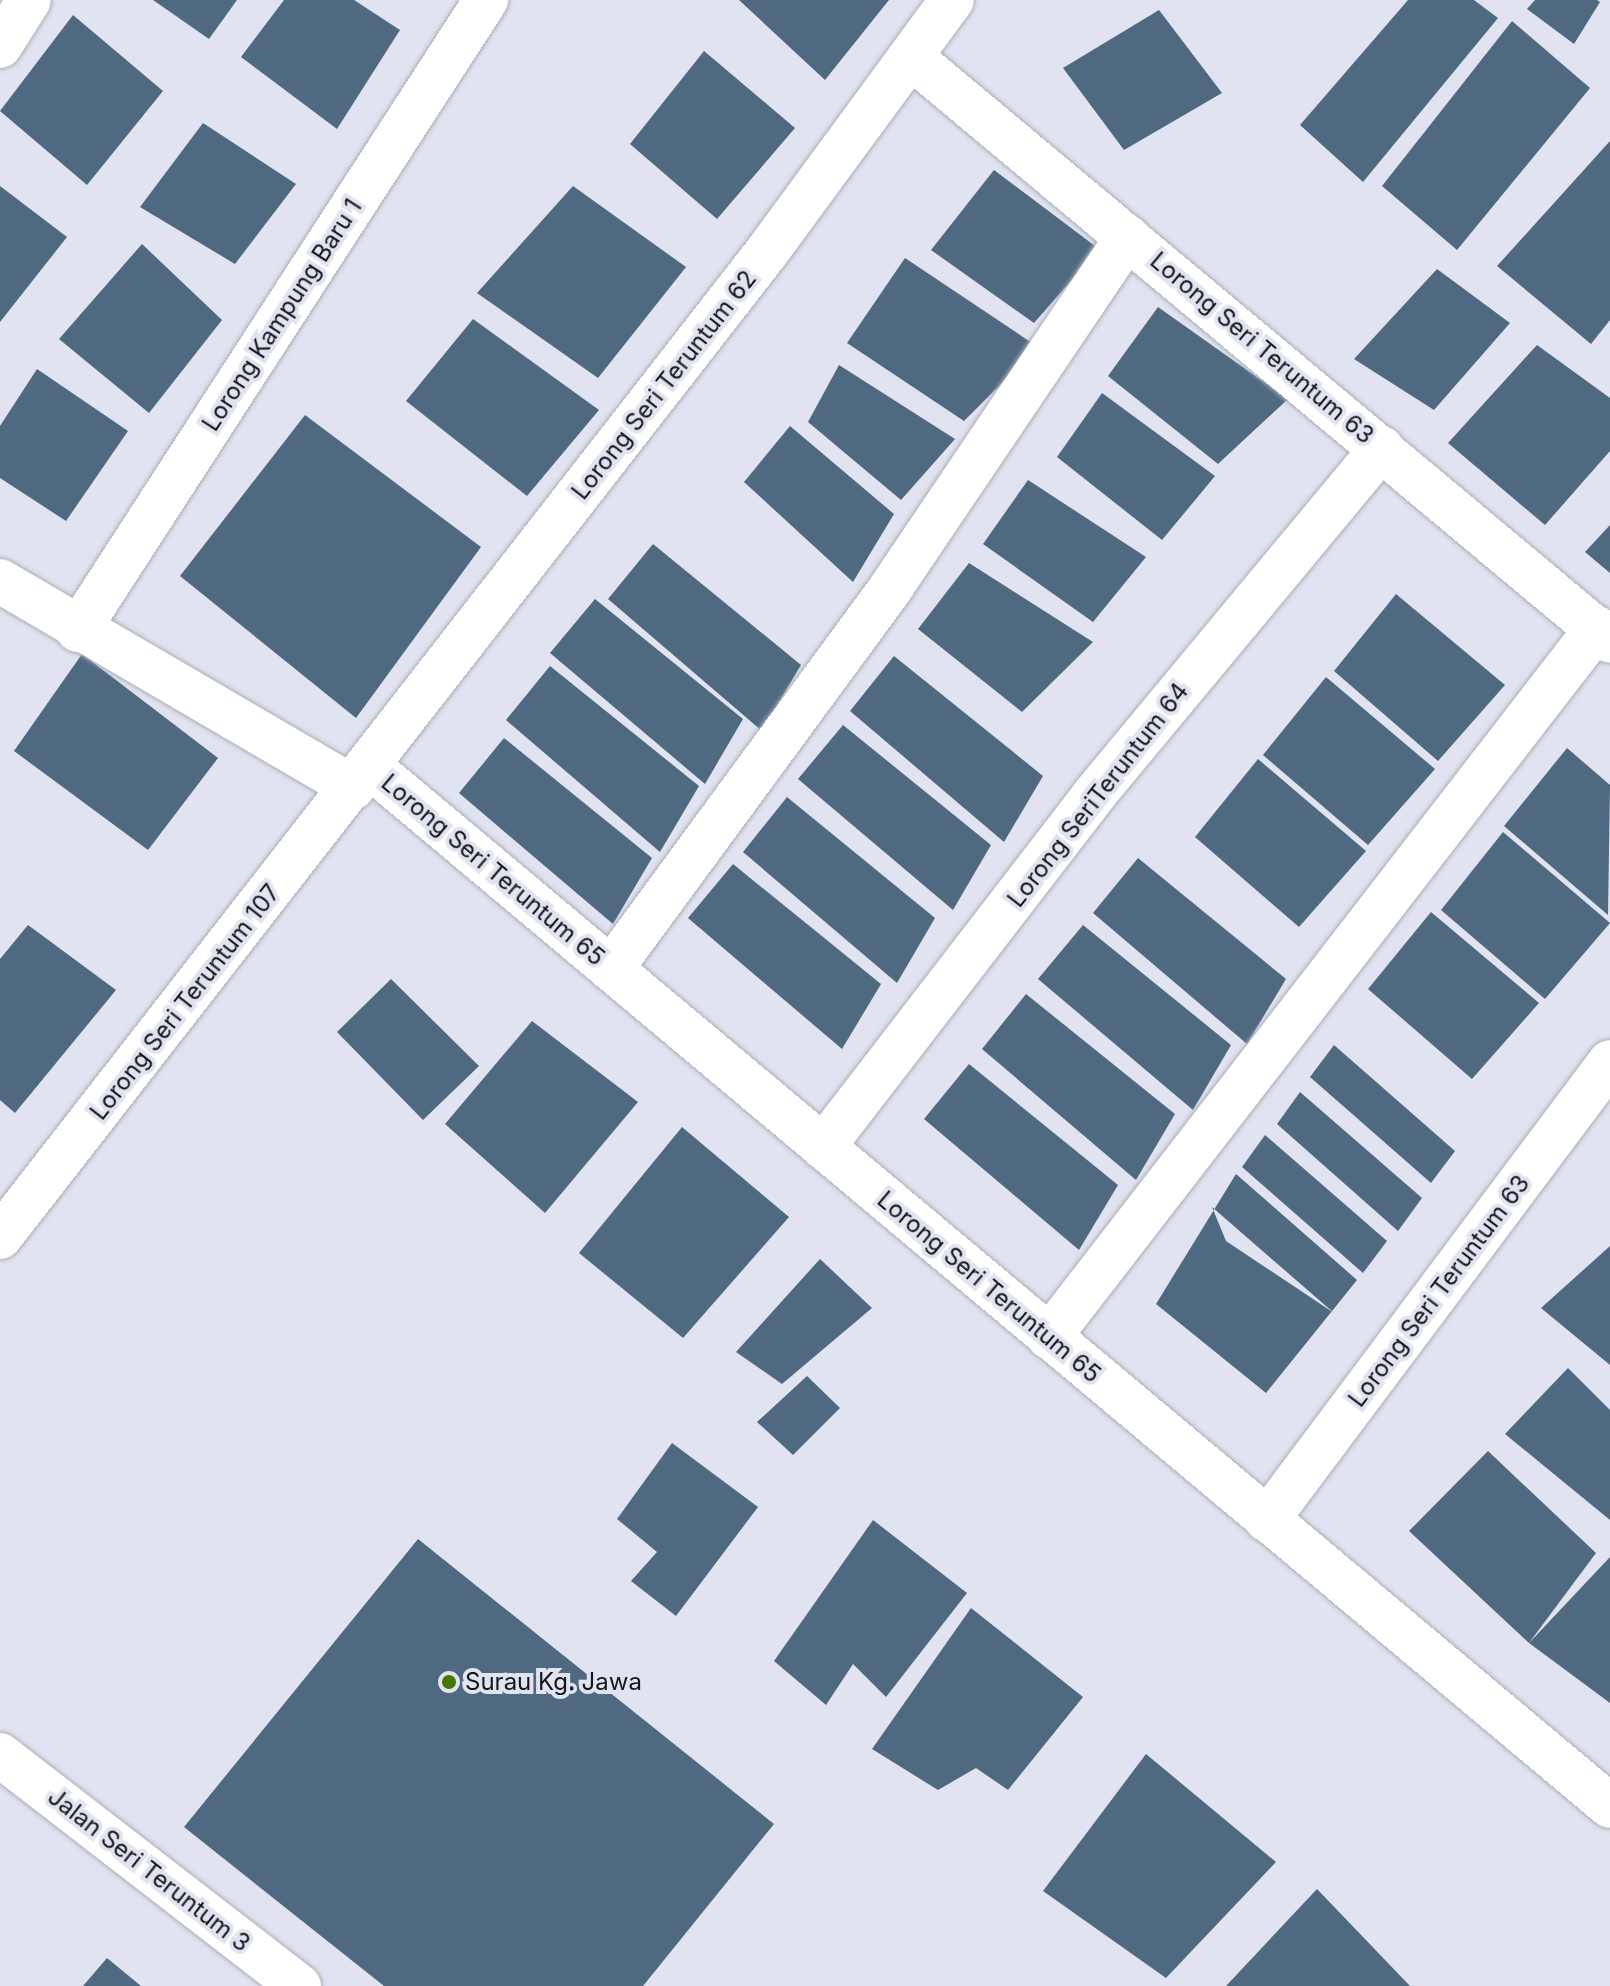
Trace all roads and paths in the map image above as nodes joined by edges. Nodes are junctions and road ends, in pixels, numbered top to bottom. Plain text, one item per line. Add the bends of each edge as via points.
1 (29, 0) edge
2 (486, 0) edge
3 (952, 0) edge
4 (0, 46) edge
5 (912, 58) junction
6 (1127, 237) junction
7 (1382, 448) junction
8 (0, 581) edge
9 (78, 630) junction
10 (1604, 635) edge
11 (361, 776) junction
12 (611, 969) junction
13 (1610, 1062) edge
14 (823, 1147) junction
15 (3, 1227) edge
16 (1049, 1337) junction
17 (1267, 1520) junction
18 (0, 1755) edge
19 (1610, 1806) edge
20 (299, 1986) edge

1 - 4 street
2 - 9 street, Lorong Kampung Baru 1
3 - 5 street, Lorong Seri Teruntum 62
5 - 6 street, Lorong Seri Teruntum 63
5 - 11 street, Lorong Seri Teruntum 62
6 - 7 street, Lorong Seri Teruntum 63
6 - 12 street via 892,586
7 - 10 street, Lorong Seri Teruntum 63
7 - 14 street, Lorong SeriTeruntum 64 via 1093,796
8 - 9 street, Lorong Seri Teruntum 65
9 - 11 street, Lorong Seri Teruntum 65
10 - 16 street
11 - 12 street, Lorong Seri Teruntum 65
11 - 15 street, Lorong Seri Teruntum 107
12 - 14 street, Lorong Seri Teruntum 65
13 - 17 street, Lorong Seri Teruntum 63
14 - 16 street, Lorong Seri Teruntum 65
16 - 17 street, Lorong Seri Teruntum 65
17 - 19 street, Lorong Seri Teruntum 65
18 - 20 street, Jalan Seri Teruntum 3

